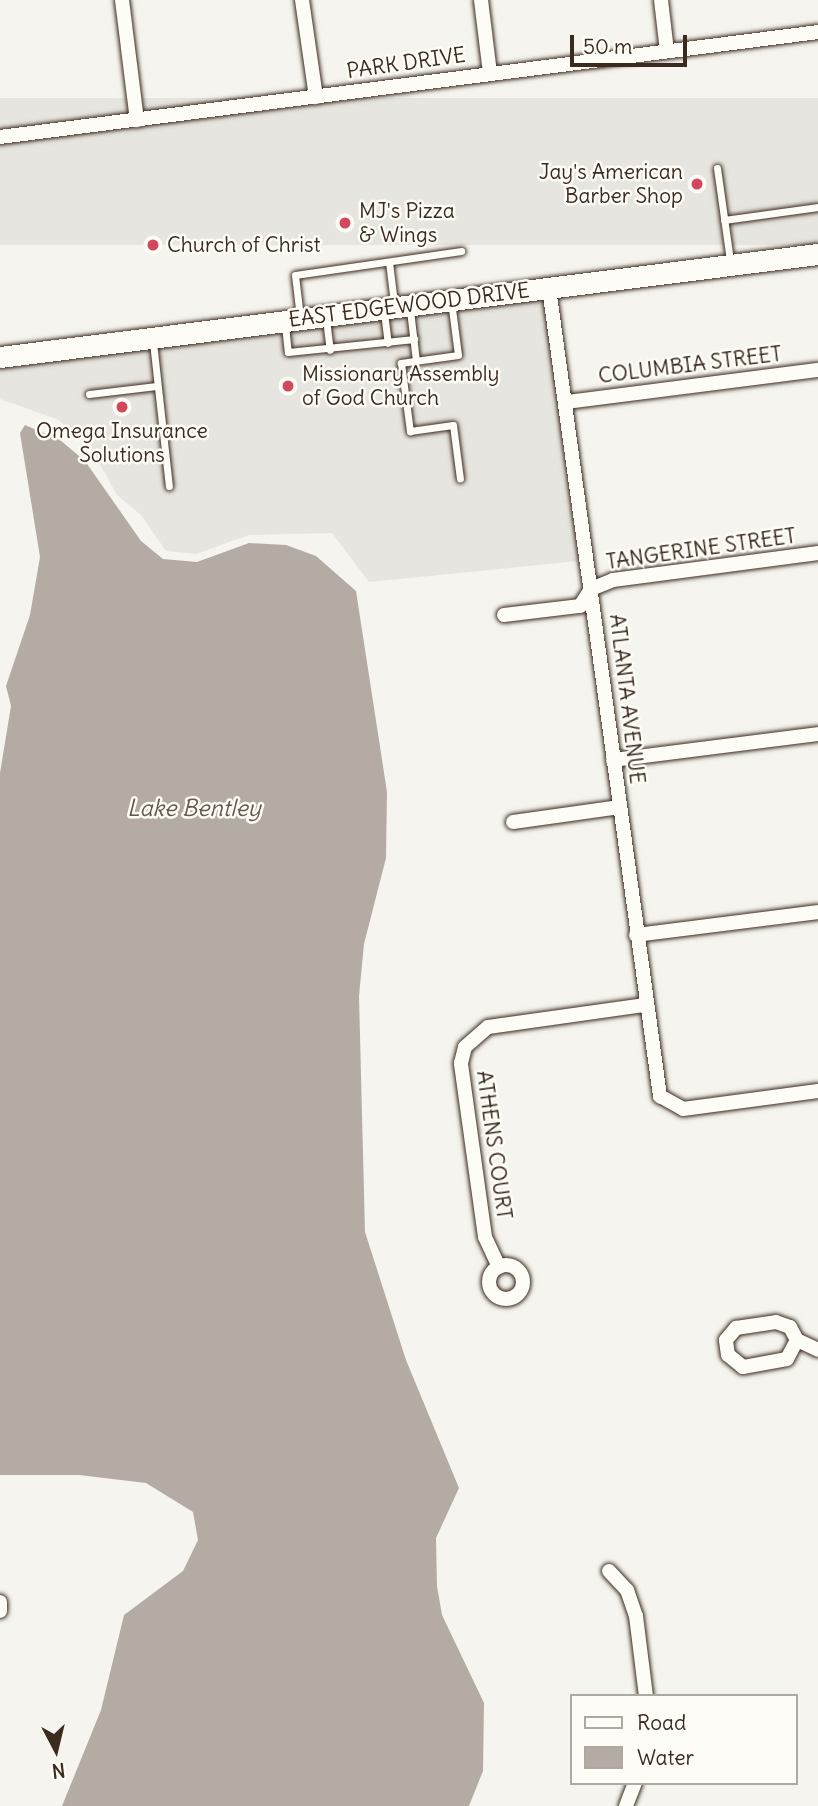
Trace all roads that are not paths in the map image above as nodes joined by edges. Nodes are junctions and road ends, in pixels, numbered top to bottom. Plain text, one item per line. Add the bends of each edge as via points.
1 (122, 0) edge
2 (302, 0) edge
3 (481, 0) edge
4 (661, 0) edge
5 (818, 32) edge
6 (667, 51) junction
7 (490, 73) junction
8 (316, 97) junction
9 (137, 120) junction
10 (0, 137) edge
11 (717, 168) dead end
12 (818, 207) edge
13 (724, 220) junction
14 (461, 251) dead end
15 (818, 254) edge
16 (388, 262) junction
17 (731, 265) junction
18 (549, 288) junction
19 (451, 300) junction
20 (396, 307) junction
21 (326, 316) junction
22 (292, 320) junction
23 (152, 338) junction
24 (414, 339) junction
25 (388, 343) junction
26 (330, 350) junction
27 (0, 357) edge
28 (416, 361) junction
29 (818, 369) edge
30 (158, 386) junction
31 (89, 394) dead end
32 (567, 402) junction
33 (460, 479) dead end
34 (169, 486) dead end
35 (818, 553) edge
36 (591, 589) junction
37 (504, 615) dead end
38 (818, 734) edge
39 (613, 760) junction
40 (620, 807) junction
41 (513, 822) dead end
42 (818, 912) edge
43 (636, 935) junction
44 (645, 1005) junction
45 (818, 1091) edge
46 (499, 1267) dead end
47 (797, 1340) junction
48 (818, 1350) edge
49 (609, 1571) dead end
50 (0, 1601) edge
51 (0, 1611) edge
52 (646, 1694) edge
53 (634, 1785) edge
54 (626, 1806) edge

1 - 9 street
2 - 8 street
3 - 7 street
4 - 6 street
5 - 6 street, PARK DRIVE
6 - 7 street, PARK DRIVE
7 - 8 street, PARK DRIVE
8 - 9 street, PARK DRIVE
9 - 10 street, PARK DRIVE
11 - 13 lane
12 - 13 lane
13 - 17 lane
14 - 16 lane
15 - 17 street, EAST EDGEWOOD DRIVE
16 - 20 lane
16 - 22 lane via 295,275
17 - 18 street, EAST EDGEWOOD DRIVE
18 - 19 street, EAST EDGEWOOD DRIVE
18 - 32 street, ATLANTA AVENUE
19 - 20 street, EAST EDGEWOOD DRIVE
19 - 28 lane via 458,355
20 - 21 street, EAST EDGEWOOD DRIVE
20 - 24 lane
20 - 25 lane
21 - 22 street, EAST EDGEWOOD DRIVE
21 - 26 lane
22 - 23 street, EAST EDGEWOOD DRIVE
22 - 26 lane via 288,352
23 - 27 street, EAST EDGEWOOD DRIVE
23 - 30 lane
24 - 25 lane
24 - 28 lane
25 - 26 lane
28 - 33 lane via 401,363 410,430 453,425
29 - 32 street, COLUMBIA STREET
30 - 31 lane
30 - 34 lane
32 - 36 street, ATLANTA AVENUE
35 - 36 street, TANGERINE STREET via 612,580
36 - 37 street, TANGERINE STREET via 580,606
36 - 39 street, ATLANTA AVENUE
38 - 39 street
39 - 40 street, ATLANTA AVENUE
40 - 41 street
40 - 43 street, ATLANTA AVENUE
42 - 43 street
43 - 44 street, ATLANTA AVENUE
44 - 45 street, ATLANTA AVENUE via 660,1096 675,1107
44 - 46 street, ATHENS COURT via 500,1024 475,1034 465,1047 461,1063 485,1237
47 - 47 street via 790,1326 776,1322 736,1328 726,1348 743,1367 787,1359
47 - 48 street
49 - 52 street via 627,1590 636,1616
50 - 51 street
53 - 54 street

